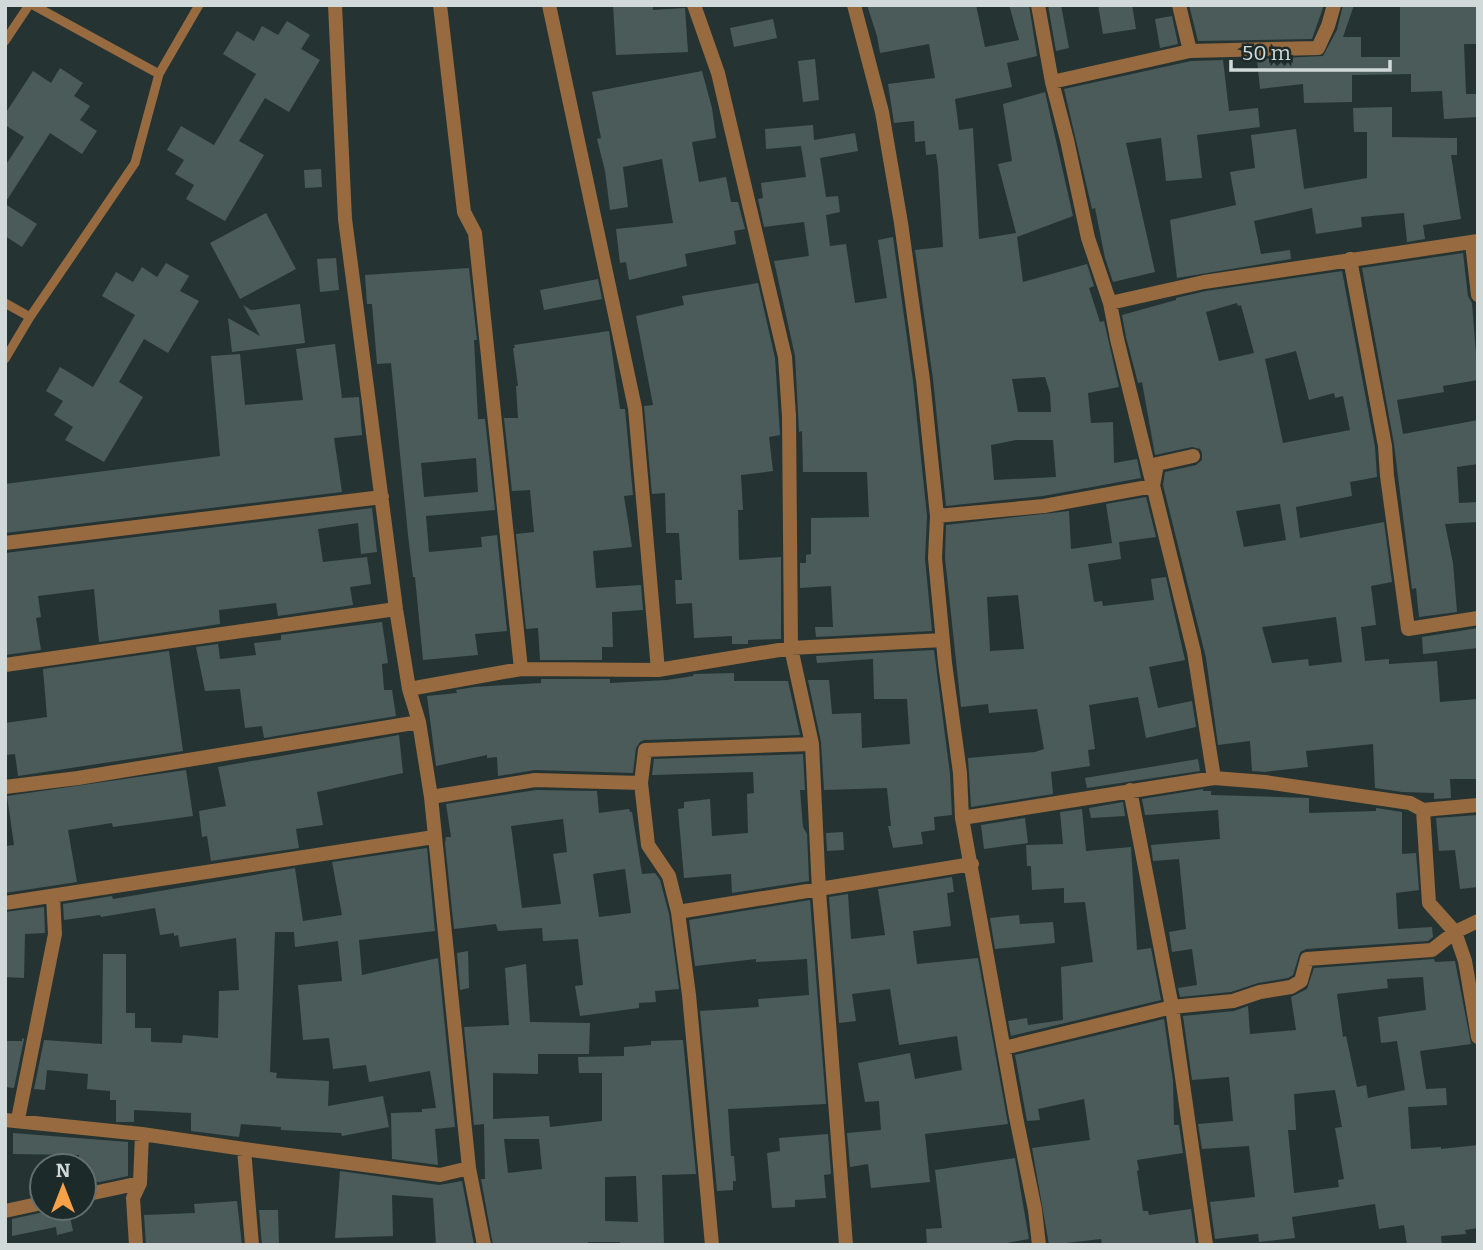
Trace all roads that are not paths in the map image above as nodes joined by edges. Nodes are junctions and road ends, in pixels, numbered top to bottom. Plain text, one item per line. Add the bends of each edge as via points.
1 (31, 5) edge
2 (199, 5) edge
3 (335, 5) edge
4 (440, 5) edge
5 (549, 5) edge
6 (694, 5) edge
7 (854, 5) edge
8 (1038, 5) edge
9 (1179, 5) edge
10 (1334, 5) edge
11 (5, 41) edge
12 (1190, 51) junction
13 (159, 74) junction
14 (1052, 82) junction
15 (1475, 242) edge
16 (1350, 259) junction
17 (1478, 295) edge
18 (5, 303) edge
19 (1110, 303) junction
20 (30, 317) junction
21 (5, 359) edge
22 (1193, 456) dead end
23 (1153, 485) junction
24 (382, 497) junction
25 (937, 516) junction
26 (5, 543) edge
27 (396, 609) junction
28 (1478, 618) edge
29 (943, 640) junction
30 (791, 648) junction
31 (5, 665) edge
32 (521, 669) junction
33 (658, 670) junction
34 (409, 689) junction
35 (419, 722) junction
36 (812, 744) junction
37 (1214, 778) junction
38 (641, 783) junction
39 (5, 787) edge
40 (1130, 790) junction
41 (430, 797) junction
42 (1478, 805) edge
43 (1423, 810) junction
44 (962, 818) junction
45 (434, 837) junction
46 (972, 864) junction
47 (819, 891) junction
48 (53, 895) junction
49 (5, 903) edge
50 (678, 912) junction
51 (1478, 920) edge
52 (1455, 932) junction
53 (1172, 1007) junction
54 (1478, 1037) edge
55 (1004, 1048) junction
56 (12, 1119) edge
57 (142, 1134) junction
58 (244, 1150) junction
59 (469, 1168) junction
60 (139, 1183) junction
61 (98, 1192) edge
62 (28, 1206) edge
63 (5, 1211) edge
64 (136, 1245) edge
65 (252, 1245) edge
66 (484, 1245) edge
67 (712, 1245) edge
68 (846, 1245) edge
69 (1039, 1245) edge
70 (1206, 1245) edge

1 - 11 lane
1 - 13 lane
2 - 13 lane
3 - 24 street via 345,219
4 - 32 street via 464,212 475,233
5 - 33 street via 635,408
6 - 30 street via 718,73 785,357
7 - 25 street via 882,111 901,223
8 - 14 street
9 - 12 street
10 - 12 street via 1318,48
12 - 14 street
13 - 20 lane via 135,163
14 - 19 street via 1088,238
15 - 16 street
15 - 17 street
16 - 19 street via 1204,282
16 - 28 street via 1385,446 1408,629
18 - 20 lane
19 - 23 street
20 - 21 lane
22 - 23 street via 1157,464
23 - 25 street via 1044,506
23 - 37 street via 1194,652
24 - 26 street
24 - 27 street
25 - 29 street via 935,558
27 - 31 street
27 - 34 street
29 - 30 street
29 - 44 street
30 - 33 street
30 - 36 street
32 - 33 street
32 - 34 street
34 - 35 street
35 - 39 street
35 - 41 street
36 - 38 street via 645,750
36 - 47 street
37 - 40 street
37 - 43 street via 1410,803
38 - 41 street via 536,780
38 - 50 street via 648,845 669,876
40 - 44 street
40 - 53 street
41 - 45 street
42 - 43 street
43 - 52 street via 1429,903
44 - 46 street
45 - 48 street
45 - 59 street
46 - 47 street
46 - 55 street
47 - 50 street
47 - 68 street
48 - 49 street
48 - 56 street via 55,934
50 - 67 street
51 - 52 street
52 - 53 street via 1432,950 1307,959 1301,981 1291,987 1233,1001
52 - 54 street via 1465,961
53 - 55 street
53 - 70 street
55 - 69 street
56 - 57 street
57 - 58 street
57 - 60 street
58 - 59 street via 440,1175
58 - 65 street
59 - 66 street
60 - 61 street
60 - 64 street via 133,1198
62 - 63 street

